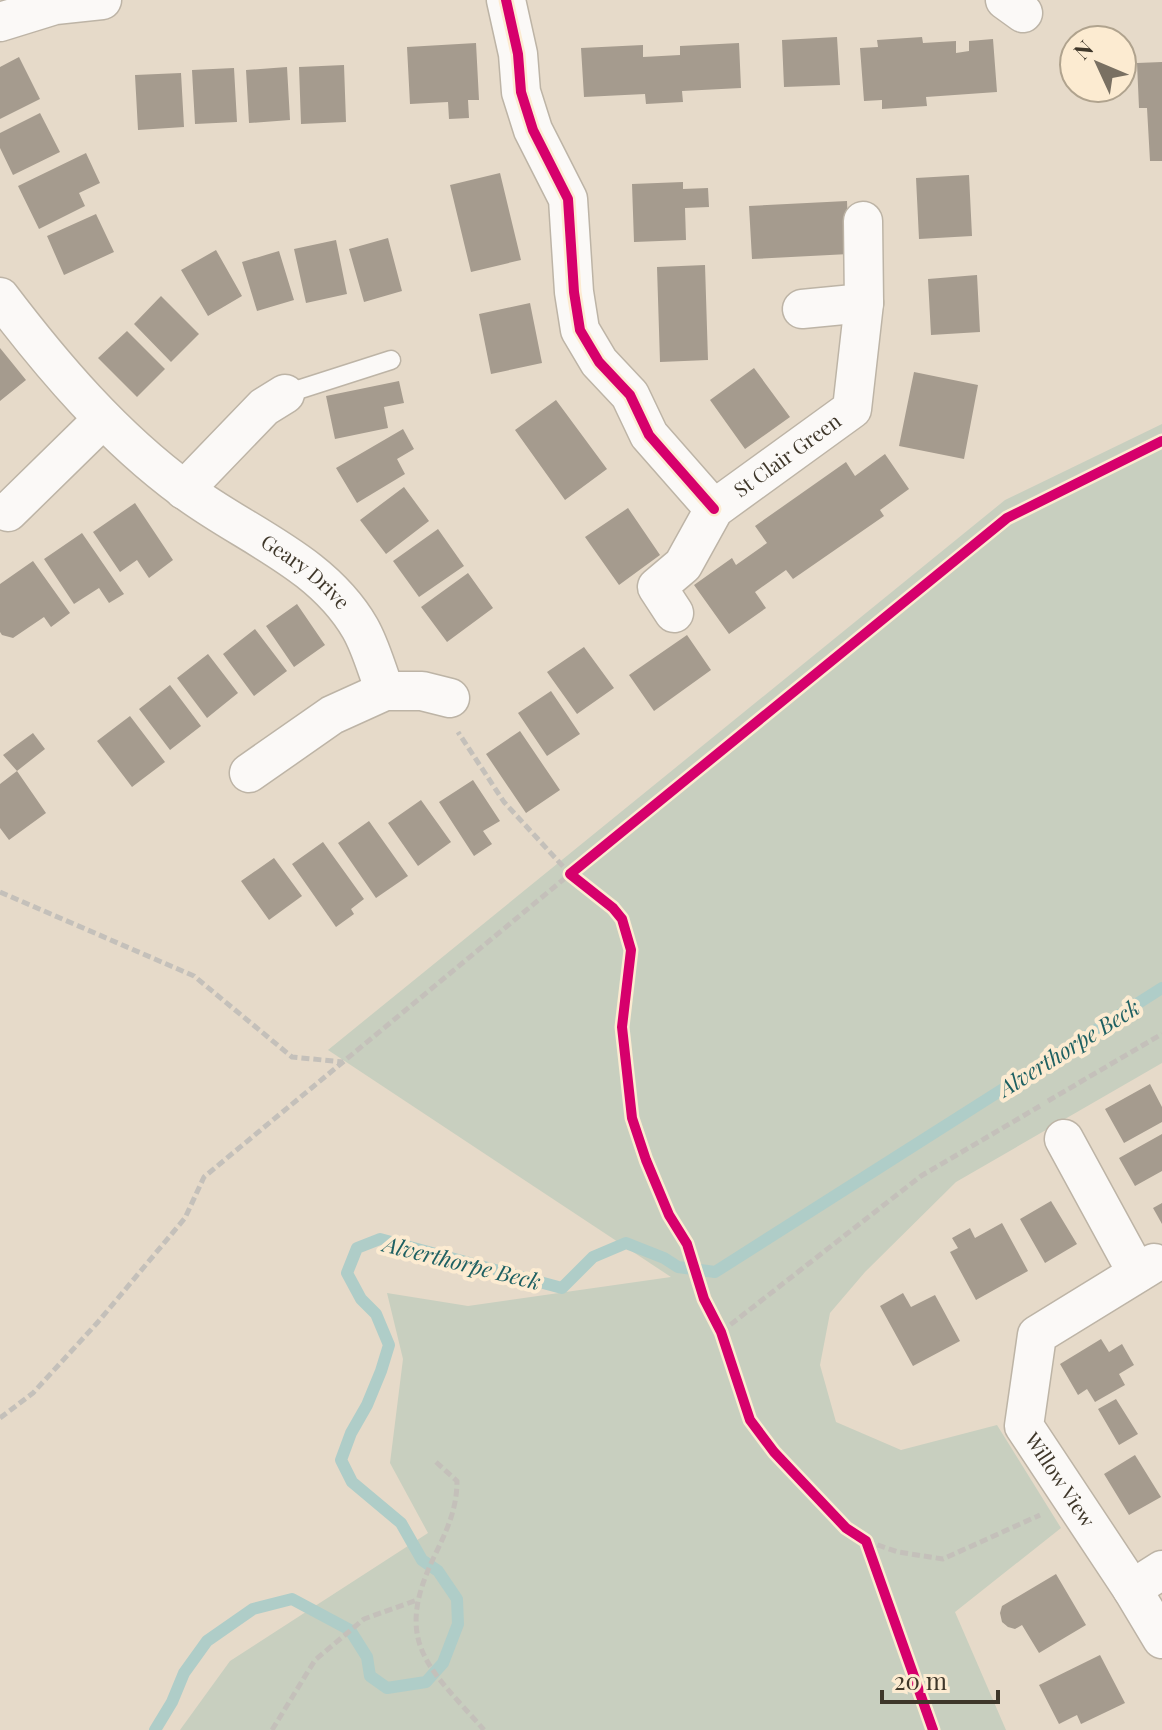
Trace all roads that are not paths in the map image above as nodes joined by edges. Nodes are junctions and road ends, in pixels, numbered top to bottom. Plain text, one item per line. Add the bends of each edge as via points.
1 (102, 0) edge
2 (506, 0) edge
3 (0, 22) edge
4 (863, 221) dead end
5 (0, 297) edge
6 (864, 303) junction
7 (802, 309) dead end
8 (391, 360) dead end
9 (285, 394) joint
10 (103, 419) junction
11 (184, 490) junction
12 (714, 509) junction
13 (8, 512) dead end
14 (674, 613) dead end
15 (385, 691) junction
16 (441, 696) road end
17 (249, 773) dead end
18 (1064, 1139) dead end
19 (1147, 1579) edge
20 (1162, 1639) edge

1 - 3 street via 55,5
2 - 12 street, St Clair Green via 521,92 533,130 568,199 580,330 599,362 630,395 649,435
4 - 6 street, St Clair Green
5 - 10 street, Geary Drive
6 - 7 street
6 - 12 street, St Clair Green via 852,409
8 - 9 lane
9 - 11 street via 264,407
10 - 11 street, Geary Drive
10 - 13 street
11 - 15 street, Geary Drive via 287,553 340,600 361,630
12 - 14 street, St Clair Green via 683,565 657,587
15 - 16 street
15 - 17 street via 332,715
18 - 19 street, Willow View via 1146,1268 1037,1335 1024,1426 1074,1500
19 - 20 street, Willow View

